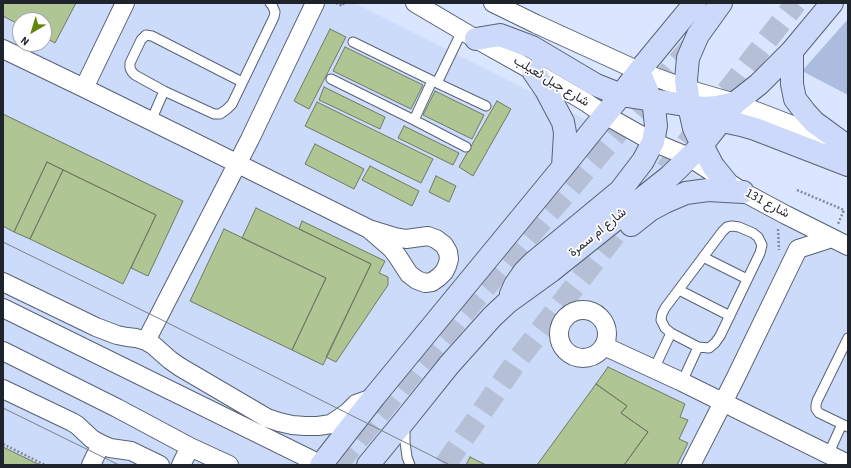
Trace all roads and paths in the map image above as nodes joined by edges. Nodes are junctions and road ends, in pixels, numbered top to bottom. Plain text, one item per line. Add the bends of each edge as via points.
1 (125, 3) edge
2 (270, 3) edge
3 (315, 3) edge
4 (336, 3) edge
5 (344, 3) edge
6 (415, 3) edge
7 (493, 3) edge
8 (695, 3) edge
9 (721, 3) edge
10 (832, 3) edge
11 (469, 35) junction
12 (353, 42) dead end
13 (3, 49) edge
14 (792, 51) junction
15 (533, 71) junction
16 (639, 71) junction
17 (331, 79) dead end
18 (242, 82) junction
19 (435, 82) junction
20 (84, 88) junction
21 (164, 90) junction
22 (621, 95) junction
23 (689, 103) junction
24 (735, 103) junction
25 (486, 106) dead end
26 (653, 106) junction
27 (604, 115) junction
28 (151, 120) junction
29 (414, 120) junction
30 (721, 120) junction
31 (653, 142) junction
32 (466, 147) dead end
33 (848, 147) edge
34 (695, 151) junction
35 (238, 163) junction
36 (848, 165) edge
37 (563, 168) junction
38 (734, 187) junction
39 (797, 190) dead end
40 (844, 210) junction
41 (848, 212) edge
42 (786, 215) junction
43 (369, 229) dead end
44 (840, 242) edge
45 (798, 249) junction
46 (703, 257) junction
47 (551, 271) junction
48 (747, 279) junction
49 (3, 282) edge
50 (679, 290) junction
51 (508, 302) junction
52 (3, 308) edge
53 (730, 316) junction
54 (671, 333) junction
55 (848, 338) edge
56 (146, 341) junction
57 (604, 346) dead end
58 (698, 347) junction
59 (3, 352) edge
60 (654, 369) junction
61 (682, 382) junction
62 (3, 389) edge
63 (374, 397) junction
64 (723, 403) junction
65 (406, 420) junction
66 (845, 426) edge
67 (3, 444) edge
68 (101, 444) junction
69 (190, 447) junction
70 (828, 455) junction
71 (848, 464) edge
72 (45, 465) edge
73 (91, 465) edge
74 (160, 465) edge
75 (181, 465) edge
76 (229, 465) edge
77 (322, 465) edge
78 (368, 465) edge
79 (410, 465) edge
80 (691, 465) edge

1 - 20 street
2 - 18 lane via 274,17
3 - 35 street
4 - 5 path via 342,6
6 - 11 street, شارع جبل ثعيلب
7 - 16 street
8 - 16 street
9 - 23 street via 698,35 688,58 686,69
10 - 14 street, شارع ام سمرة
11 - 15 street, شارع جبل ثعيلب
11 - 19 lane
11 - 22 street via 500,35 532,48 596,85
12 - 19 lane
13 - 20 street
14 - 24 street, شارع ام سمرة via 759,84
14 - 33 street via 792,84 795,98 814,122
15 - 27 street, شارع جبل ثعيلب
15 - 37 street via 563,122
16 - 22 street
16 - 23 street
16 - 26 street
17 - 29 lane
18 - 21 lane via 232,104 220,114 214,114
18 - 21 lane via 152,36 146,36 141,40 130,68 135,75
19 - 25 lane
19 - 29 lane
20 - 28 street
21 - 28 lane
22 - 26 street
22 - 27 street
23 - 24 street via 704,108
23 - 26 street
23 - 30 street
23 - 34 street
24 - 30 street, شارع ام سمرة
24 - 33 street
26 - 27 street
26 - 31 street via 656,126
27 - 31 street, شارع جبل ثعيلب
27 - 37 street
28 - 35 street
29 - 32 lane
30 - 34 street, شارع ام سمرة
30 - 36 street via 755,129
31 - 34 street, شارع جبل ثعيلب
31 - 51 street via 638,169 620,191 524,272
34 - 38 street
34 - 47 street, شارع ام سمرة via 670,176
35 - 43 street
35 - 56 street
37 - 63 street
38 - 42 street, شارع 131
38 - 47 street via 677,196 650,210 581,265 560,272
39 - 40 path
40 - 41 path
40 - 44 path
42 - 44 street, شارع 131
42 - 45 street
44 - 45 street
45 - 64 street
46 - 48 lane
46 - 48 lane via 727,228 738,227 753,233 762,245
46 - 50 lane
47 - 51 street, شارع ام سمرة
48 - 53 lane
49 - 56 street via 96,327 117,335
50 - 53 lane
50 - 54 lane via 662,314 661,320
51 - 65 street, شارع ام سمرة via 449,364
52 - 77 street
53 - 58 lane via 715,343 709,348
54 - 58 lane
54 - 60 lane
55 - 66 lane via 816,405 819,413
56 - 63 street via 180,367 267,418 292,425 331,424 356,404
57 - 60 street
58 - 61 lane
59 - 69 street
60 - 61 street
61 - 64 street
62 - 68 street via 72,422
63 - 77 street
64 - 70 street
64 - 80 street
65 - 78 street, شارع ام سمرة
65 - 79 lane via 405,442
66 - 70 lane
67 - 72 path
68 - 73 street
68 - 74 street via 131,451
69 - 75 street
69 - 76 street
70 - 71 street

